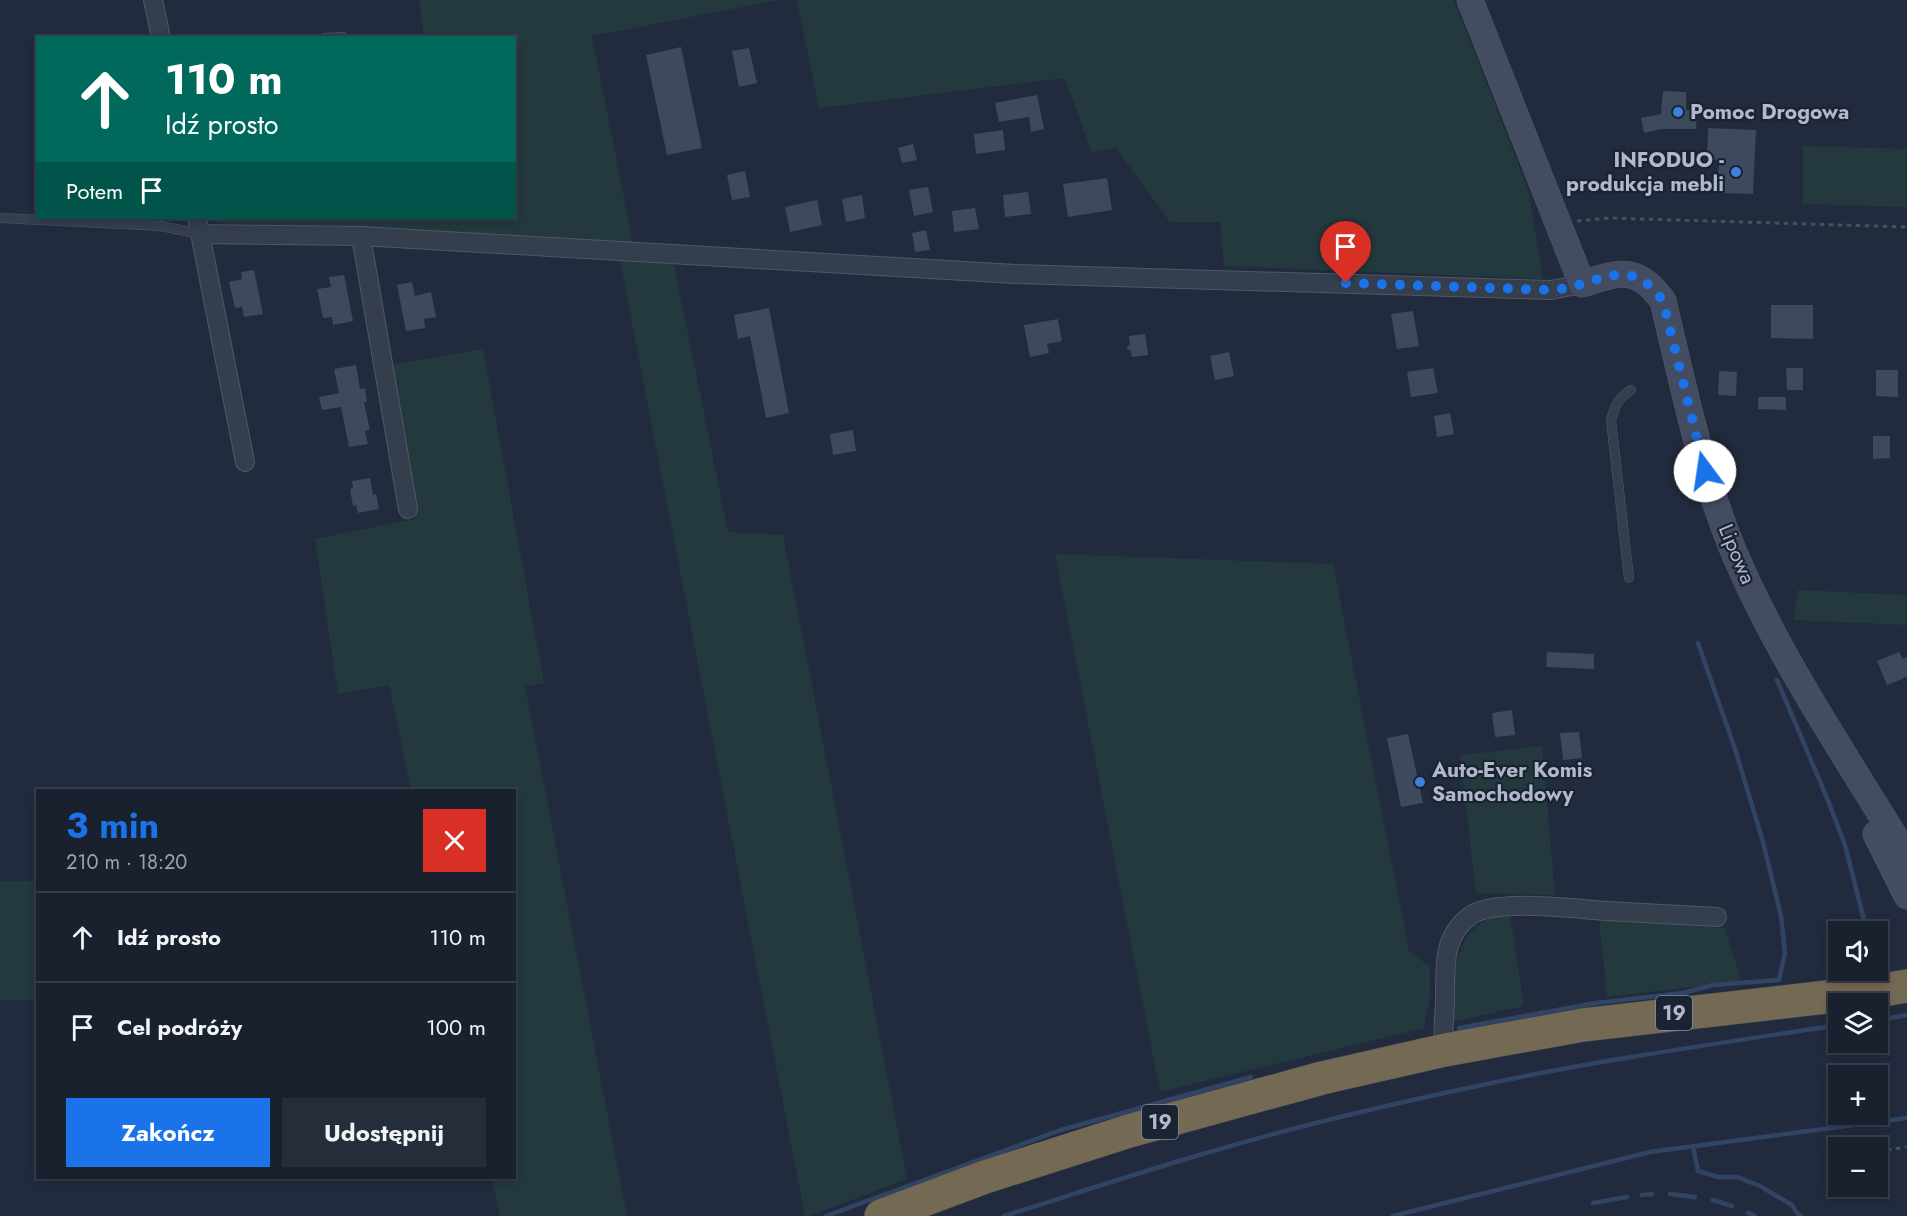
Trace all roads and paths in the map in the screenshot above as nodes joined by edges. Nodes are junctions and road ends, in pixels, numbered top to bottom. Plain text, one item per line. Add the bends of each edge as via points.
1 (153, 0) edge
2 (1470, 0) edge
3 (161, 36) edge
4 (0, 218) edge
5 (1557, 222) junction
6 (199, 226) edge
7 (1907, 226) edge
8 (361, 236) junction
9 (1582, 284) junction
10 (1631, 390) dead end
11 (244, 462) dead end
12 (408, 508) dead end
13 (1629, 578) dead end
14 (1814, 707) junction
15 (1907, 857) edge
16 (1907, 896) edge
17 (1717, 917) dead end
18 (1906, 987) edge
19 (1445, 1050) junction
20 (1906, 1146) edge
21 (1888, 1150) edge
22 (881, 1216) edge

1 - 3 street
2 - 5 main road
4 - 6 lane
5 - 7 path via 1609,218
5 - 9 main road
6 - 8 street
6 - 11 street
8 - 9 street via 1016,274 1551,290
8 - 12 street
9 - 14 main road, Lipowa via 1624,273 1654,288 1663,301 1705,471 1733,550 1781,650
10 - 13 lane via 1616,404 1611,420
14 - 15 main road
14 - 16 main road
17 - 19 street via 1525,906 1483,910 1460,926 1450,940 1445,958
18 - 19 highway, 19 via 1583,1025
19 - 22 highway, 19 via 1322,1078 1129,1131 984,1177
20 - 21 path

